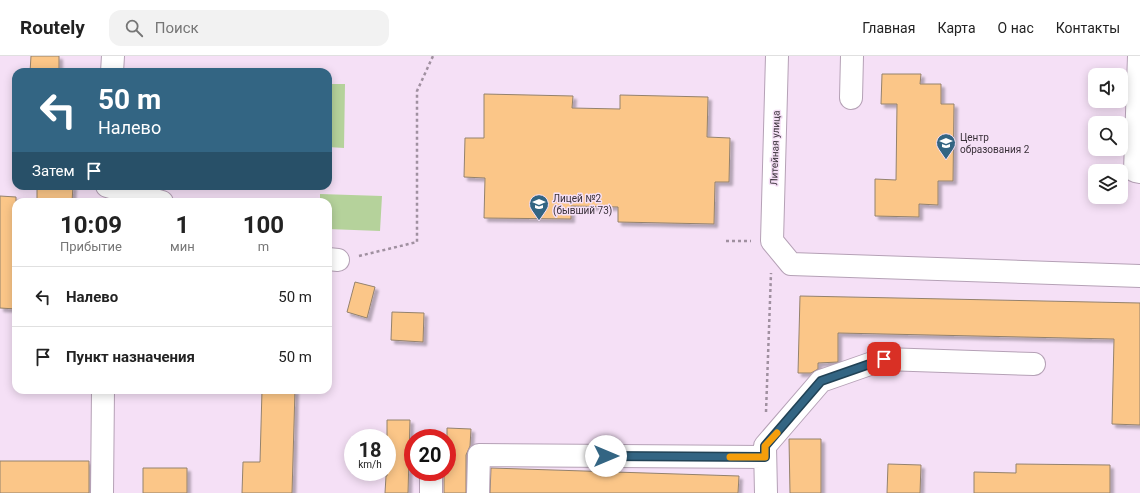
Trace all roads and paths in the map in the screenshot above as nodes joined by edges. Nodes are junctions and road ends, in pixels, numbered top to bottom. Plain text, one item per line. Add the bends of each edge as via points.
1 (113, 56) edge
2 (433, 56) edge
3 (777, 56) edge
4 (852, 56) edge
5 (1139, 66) edge
6 (112, 68) edge
7 (850, 98) dead end
8 (1140, 172) edge
9 (120, 190) edge
10 (148, 198) edge
11 (726, 241) dead end
12 (772, 241) junction
13 (333, 259) edge
14 (1140, 276) edge
15 (1034, 364) dead end
16 (103, 394) edge
17 (765, 452) junction
18 (431, 481) edge
19 (102, 493) edge
20 (431, 493) edge
21 (478, 493) edge
22 (766, 493) edge

1 - 6 street
2 - 13 path via 417,91 417,242
3 - 12 street, Литейная улица
4 - 7 street
5 - 8 street via 1136,172
9 - 10 street
11 - 12 path
12 - 14 street via 791,264
12 - 17 path
15 - 17 street via 884,359 821,381
16 - 19 street
17 - 21 street via 479,455
17 - 22 street
18 - 20 street

